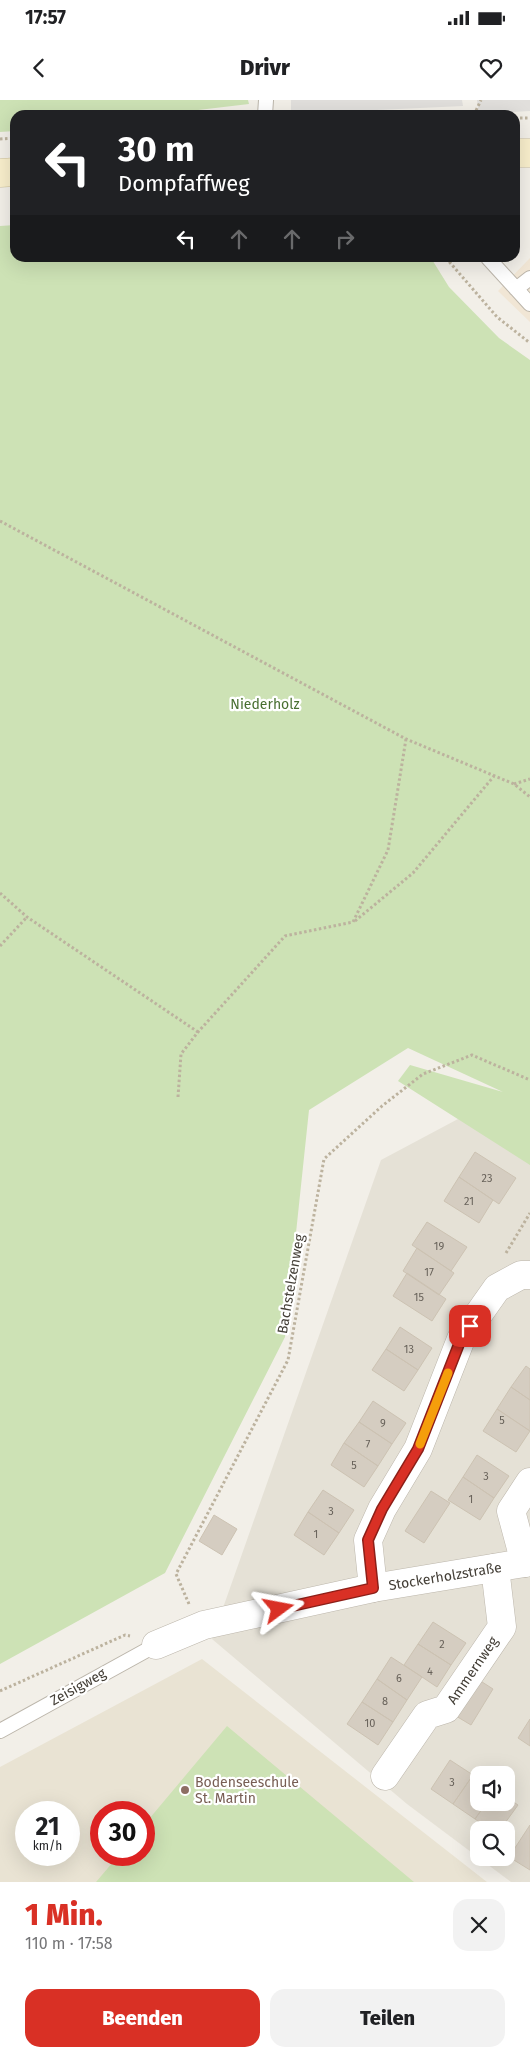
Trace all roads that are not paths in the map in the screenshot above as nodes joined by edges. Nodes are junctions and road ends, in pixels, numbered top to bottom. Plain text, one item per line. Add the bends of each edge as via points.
1 (492, 262) edge
2 (530, 278) edge
3 (516, 289) junction
4 (530, 304) edge
5 (530, 1275) edge
6 (530, 1482) edge
7 (528, 1563) edge
8 (495, 1568) junction
9 (373, 1588) junction
10 (156, 1645) joint
11 (0, 1731) edge
12 (385, 1776) dead end

1 - 3 lane
2 - 3 lane
3 - 4 lane
5 - 9 street via 521,1275 497,1288 461,1339 418,1449 382,1509 368,1540
6 - 7 street via 511,1511
7 - 8 street, Stockerholzstraße
8 - 9 street, Stockerholzstraße
8 - 12 street, Ammernweg via 502,1627 446,1709 427,1715
9 - 10 street, Stockerholzstraße via 199,1627
10 - 11 lane, Zeisigweg

